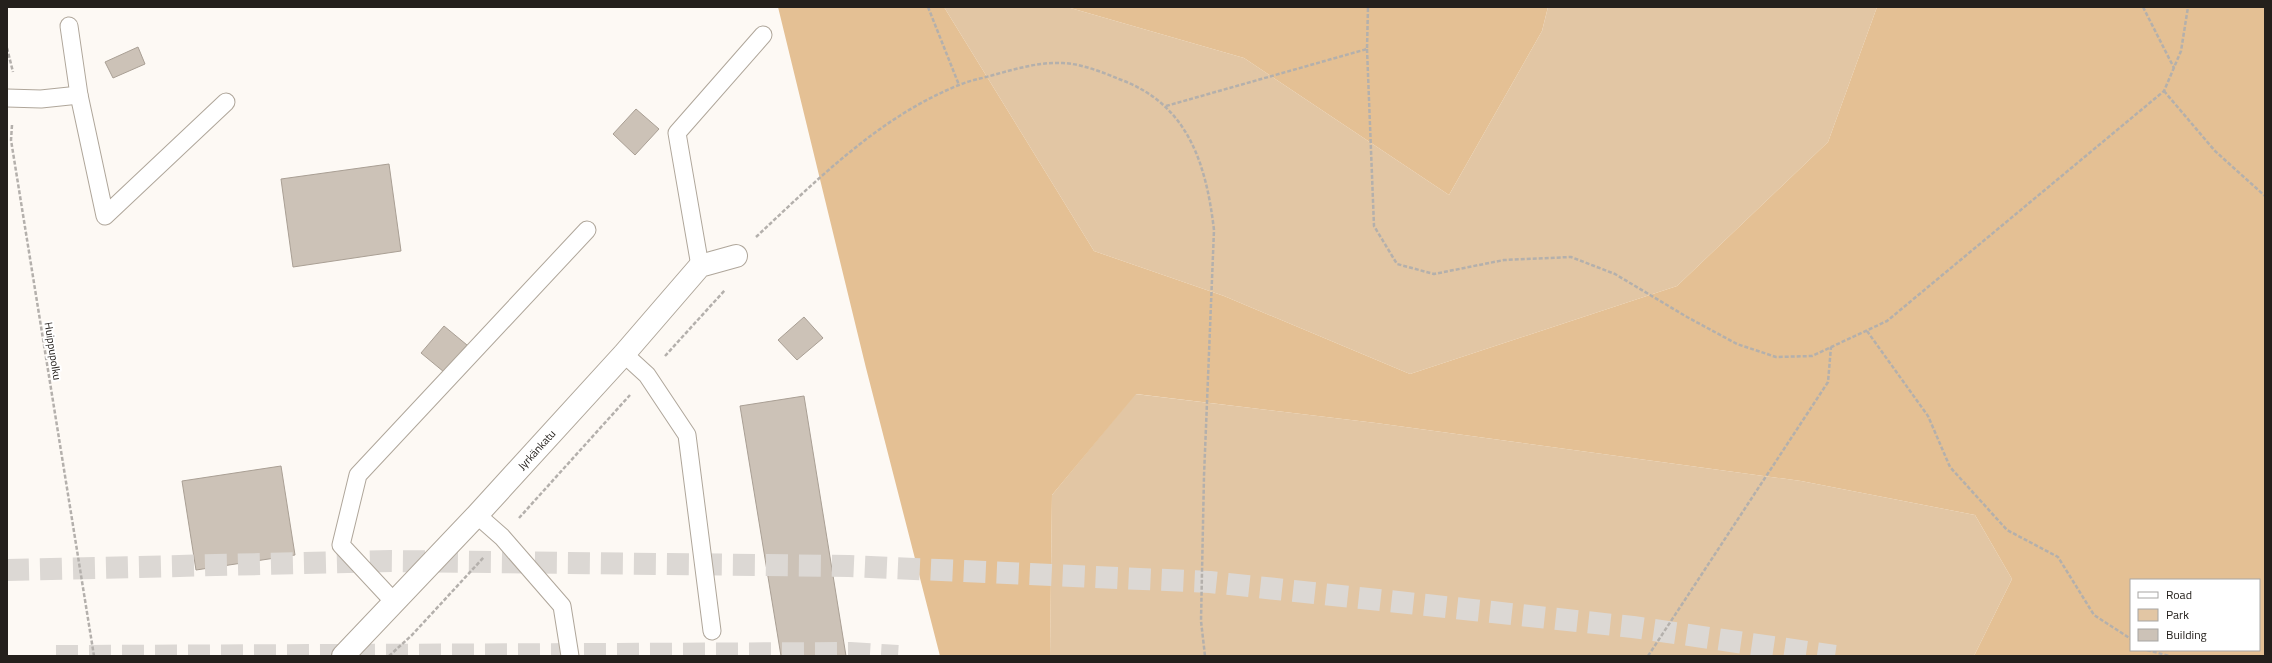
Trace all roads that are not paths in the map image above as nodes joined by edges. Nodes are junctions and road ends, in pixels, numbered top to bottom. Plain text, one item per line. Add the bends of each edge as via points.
1 (69, 26) dead end
2 (763, 35) dead end
3 (79, 95) junction
4 (11, 98) edge
5 (226, 102) dead end
6 (587, 230) dead end
7 (736, 256) road end
8 (700, 266) junction
9 (624, 354) junction
10 (477, 515) junction
11 (395, 602) junction
12 (712, 631) dead end
13 (343, 656) edge
14 (570, 656) edge

1 - 3 lane
2 - 8 lane via 678,133
3 - 4 lane via 42,99
3 - 5 lane via 105,216
6 - 11 lane via 358,475 341,545
7 - 8 street
8 - 9 street, Jyrkänkatu
9 - 10 street, Jyrkänkatu
9 - 12 lane via 647,375 687,435
10 - 11 street, Jyrkänkatu
10 - 14 lane via 502,537 562,606
11 - 13 street, Jyrkänkatu

